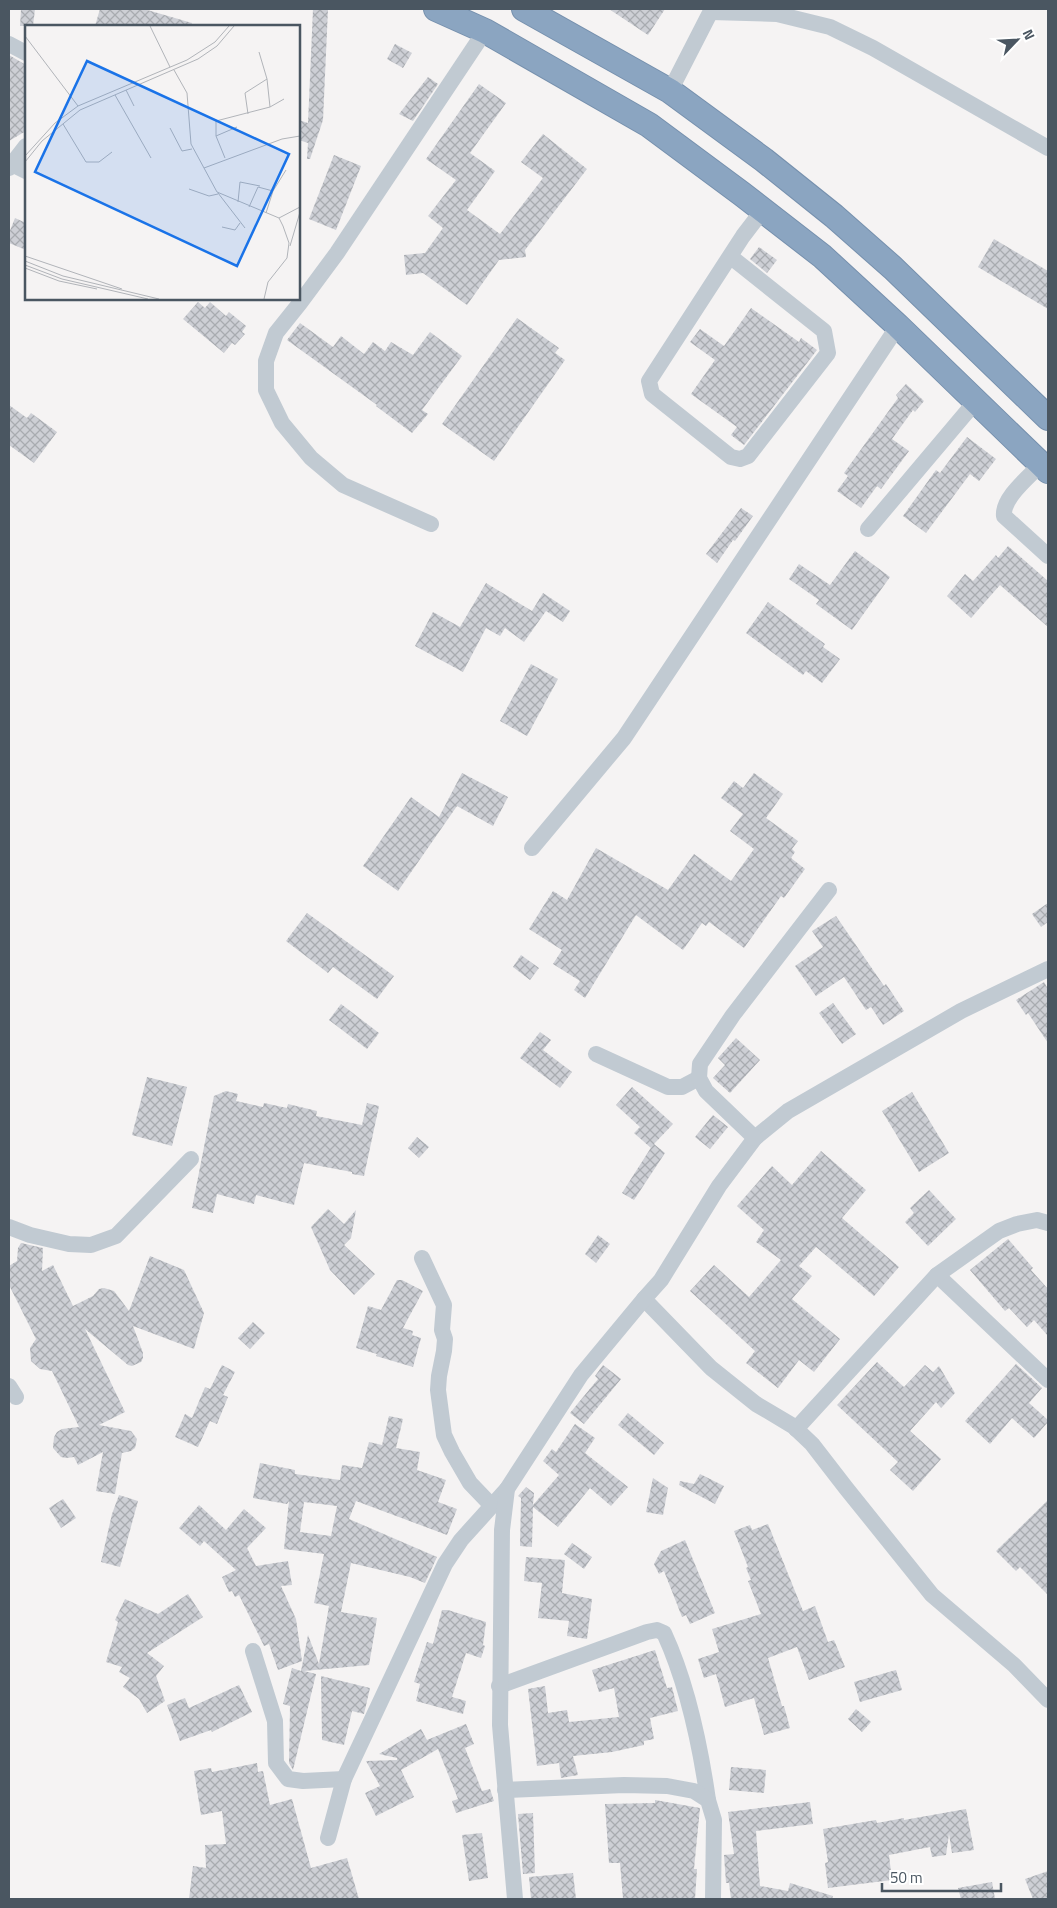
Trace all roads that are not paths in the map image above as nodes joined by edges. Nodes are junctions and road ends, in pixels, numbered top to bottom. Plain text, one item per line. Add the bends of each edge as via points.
1 (437, 9) edge
2 (524, 9) edge
3 (711, 10) edge
4 (485, 31) junction
5 (9, 44) edge
6 (25, 52) edge
7 (670, 92) junction
8 (25, 148) edge
9 (1048, 148) edge
10 (16, 168) edge
11 (763, 210) junction
12 (731, 257) junction
13 (898, 326) junction
14 (976, 401) junction
15 (1048, 418) edge
16 (1045, 468) edge
17 (431, 524) dead end
18 (868, 529) dead end
19 (1048, 556) edge
20 (532, 848) dead end
21 (829, 890) dead end
22 (1048, 969) edge
23 (596, 1054) dead end
24 (699, 1078) junction
25 (754, 1138) junction
26 (191, 1159) dead end
27 (1048, 1223) edge
28 (9, 1228) edge
29 (422, 1258) dead end
30 (937, 1275) junction
31 (644, 1299) junction
32 (1048, 1380) edge
33 (796, 1429) junction
34 (508, 1489) junction
35 (492, 1506) junction
36 (253, 1651) dead end
37 (500, 1686) junction
38 (1048, 1700) edge
39 (344, 1779) junction
40 (505, 1790) junction
41 (708, 1800) junction
42 (328, 1838) dead end
43 (515, 1899) edge
44 (713, 1899) edge

1 - 4 highway
2 - 7 highway
3 - 7 street
3 - 9 street via 777,14 830,26
4 - 11 highway via 649,125
4 - 17 street via 337,253 276,333 266,361 266,390 282,423 311,458 343,485
5 - 6 street
7 - 15 highway via 834,216 893,268
8 - 10 street
11 - 12 street
11 - 13 highway via 822,256
12 - 12 street via 649,381 652,394 731,457 740,459 748,456 828,353 824,331
13 - 14 highway
13 - 20 street via 624,738
14 - 16 highway
14 - 18 street
16 - 19 street via 1007,501 1004,516
21 - 24 street via 733,1015 700,1064
22 - 25 street via 961,1011 788,1111
23 - 24 street via 668,1087 682,1087
24 - 25 street via 706,1091
25 - 31 street via 719,1186 661,1280
26 - 28 street via 116,1236 91,1245 69,1244
27 - 30 street via 1037,1220 999,1231
29 - 35 street via 444,1305 442,1330 445,1339 438,1390 444,1435 470,1483
30 - 32 street
30 - 33 street
31 - 33 street via 711,1368 756,1404
31 - 34 street via 581,1375
33 - 38 street via 812,1444 932,1596 1014,1665
34 - 35 street
34 - 37 street via 502,1530
35 - 39 street via 461,1540 445,1564
36 - 39 street via 275,1722 276,1763 288,1779
37 - 40 street
37 - 41 street via 647,1632 657,1630 664,1633 680,1674 701,1747
39 - 42 street
40 - 41 street via 666,1786 694,1791
40 - 43 street
41 - 44 street via 714,1820

